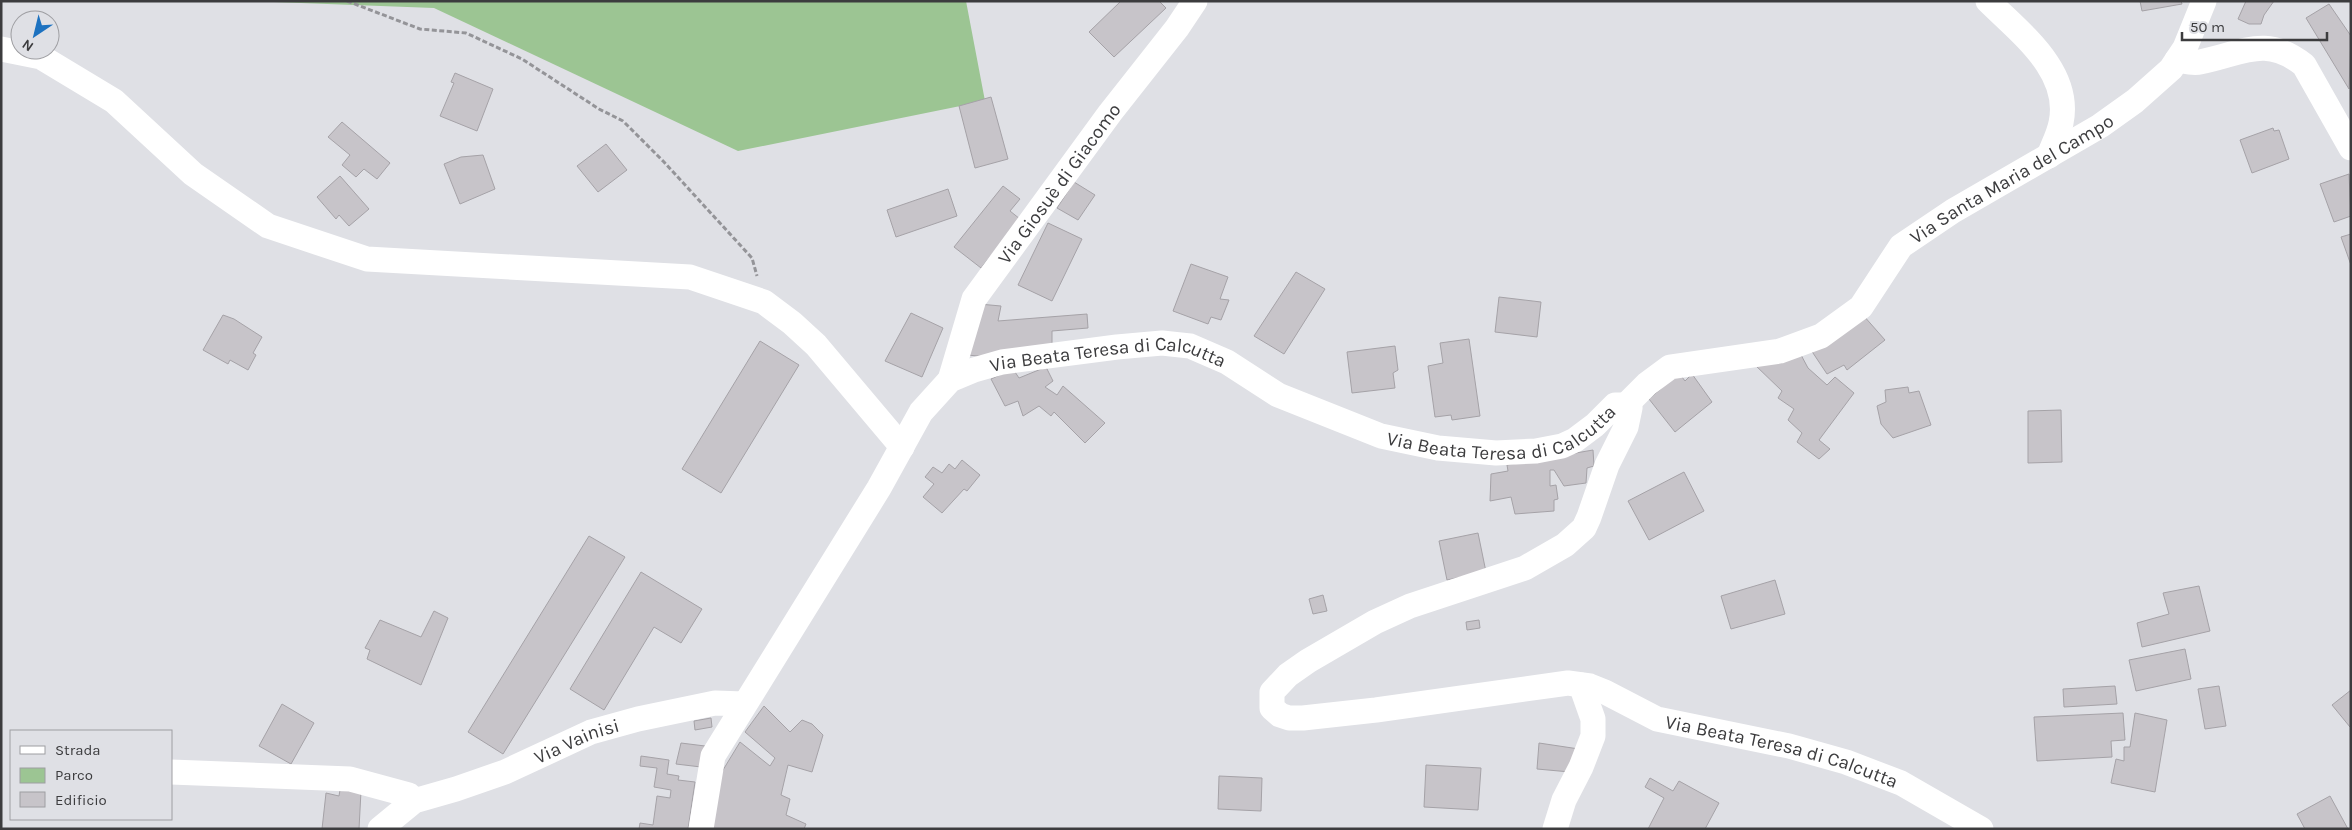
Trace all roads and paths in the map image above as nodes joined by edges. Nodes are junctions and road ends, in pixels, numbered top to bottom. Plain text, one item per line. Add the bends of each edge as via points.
1 (347, 1) edge
2 (1195, 1) edge
3 (1988, 1) edge
4 (2204, 1) edge
5 (1, 49) edge
6 (2176, 60) junction
7 (2351, 148) edge
8 (2049, 156) junction
9 (764, 302) junction
10 (950, 380) junction
11 (1626, 405) junction
12 (902, 447) junction
13 (1581, 685) junction
14 (744, 704) junction
15 (172, 772) edge
16 (414, 801) junction
17 (380, 829) edge
18 (701, 829) edge
19 (1555, 829) edge
20 (1980, 829) edge

1 - 9 path via 420,29 466,33 522,59 623,121 752,258
2 - 10 street, Via Giosuè di Giacomo via 974,299
3 - 8 street via 2054,73 2062,97 2061,123
4 - 6 street, Via Santa Maria del Campo via 2185,48
5 - 9 street via 41,57 114,101 193,174 268,226 367,259 690,277
6 - 7 street via 2198,63 2254,47 2294,57 2304,65
6 - 8 street, Via Santa Maria del Campo via 2171,70 2136,101
8 - 11 street, Via Santa Maria del Campo via 1953,211 1901,246 1861,307 1820,336 1780,351 1670,368 1647,384
9 - 12 street via 816,345
10 - 11 street, Via Beata Teresa di Calcutta via 1002,362 1162,343 1190,346 1227,362 1278,395 1381,436 1438,448 1496,453 1562,446 1595,425 1615,405
10 - 12 street, Via Beata Teresa di Calcutta via 921,412
11 - 13 street, Via Beata Teresa di Calcutta via 1630,408 1626,427 1607,465 1584,528 1571,540 1526,568 1410,606 1375,622 1288,675 1272,692 1270,701 1280,715 1302,718 1568,683
12 - 14 street, Via Beata Teresa di Calcutta
13 - 19 street via 1593,719 1593,736 1564,800
13 - 20 street, Via Beata Teresa di Calcutta via 1606,692 1657,718 1780,744 1846,762 1901,783
14 - 16 street, Via Vainisi via 715,703 591,732 505,772
14 - 18 street, Via Beata Teresa di Calcutta via 713,756
15 - 16 street via 350,779 409,795
16 - 17 street, Via Vainisi

